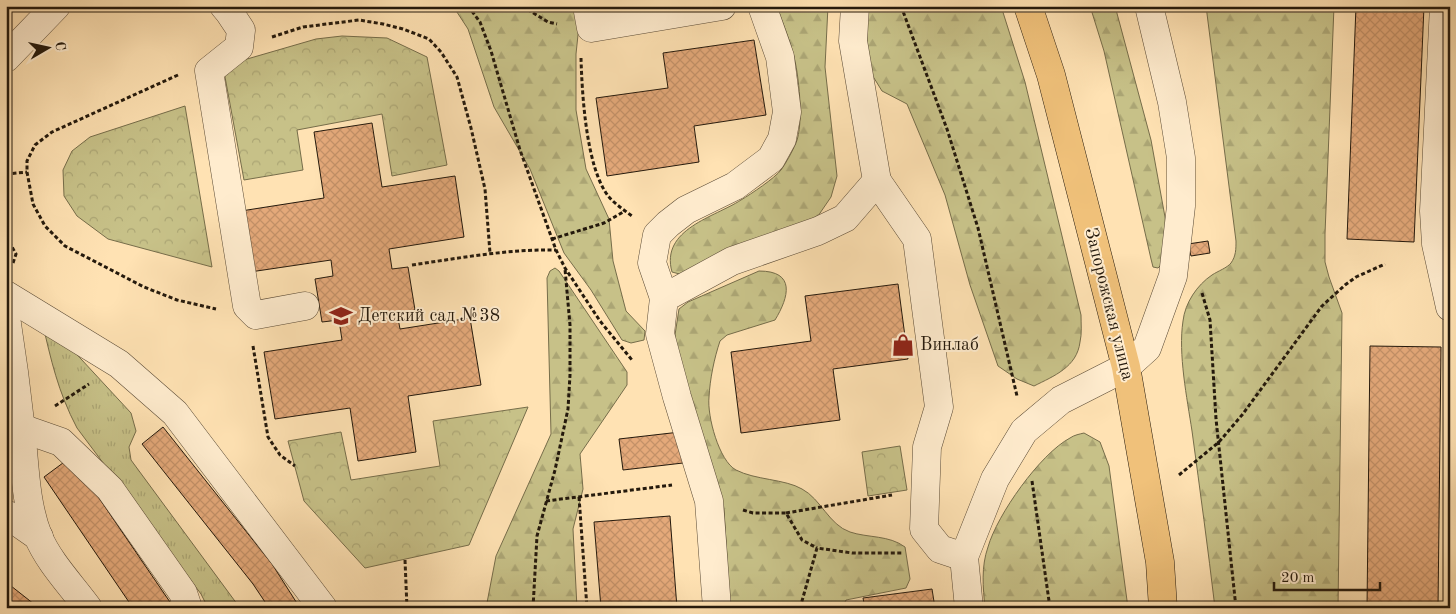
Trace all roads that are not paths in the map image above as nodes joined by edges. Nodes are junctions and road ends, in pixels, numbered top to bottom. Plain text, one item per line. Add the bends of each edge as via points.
1 (56, 6) edge
2 (224, 6) edge
3 (587, 6) edge
4 (722, 6) edge
5 (762, 6) edge
6 (855, 6) edge
7 (1028, 6) edge
8 (1150, 6) edge
9 (1444, 6) edge
10 (6, 58) edge
11 (877, 182) junction
12 (6, 295) edge
13 (664, 298) junction
14 (305, 306) dead end
15 (1450, 307) edge
16 (6, 317) edge
17 (1126, 367) junction
18 (21, 428) junction
19 (6, 514) edge
20 (39, 537) junction
21 (952, 553) junction
22 (322, 607) edge
23 (88, 608) edge
24 (188, 608) edge
25 (717, 608) edge
26 (969, 608) edge
27 (1164, 608) edge

1 - 10 lane
2 - 14 lane via 241,30 239,47 210,71 247,306 256,315
3 - 4 lane via 591,28
5 - 13 lane via 780,58 787,112 782,139 771,159 734,186 686,210 658,235 652,263
6 - 11 lane via 853,41
7 - 17 main road, Запорожская улица via 1051,75
8 - 17 lane via 1181,158 1181,206 1172,276 1147,348
9 - 15 lane via 1434,210 1436,244
11 - 13 lane via 845,218 818,231 732,261
11 - 21 lane via 917,239 939,407 926,447 924,529
12 - 22 lane via 119,364 175,413
13 - 25 lane via 660,334 706,492
16 - 18 lane
17 - 21 lane via 1061,400 1024,431
17 - 27 main road, Запорожская улица via 1160,562
18 - 20 lane via 27,489
18 - 24 lane via 61,442 110,488 183,593
19 - 20 lane
20 - 23 lane
21 - 26 lane

